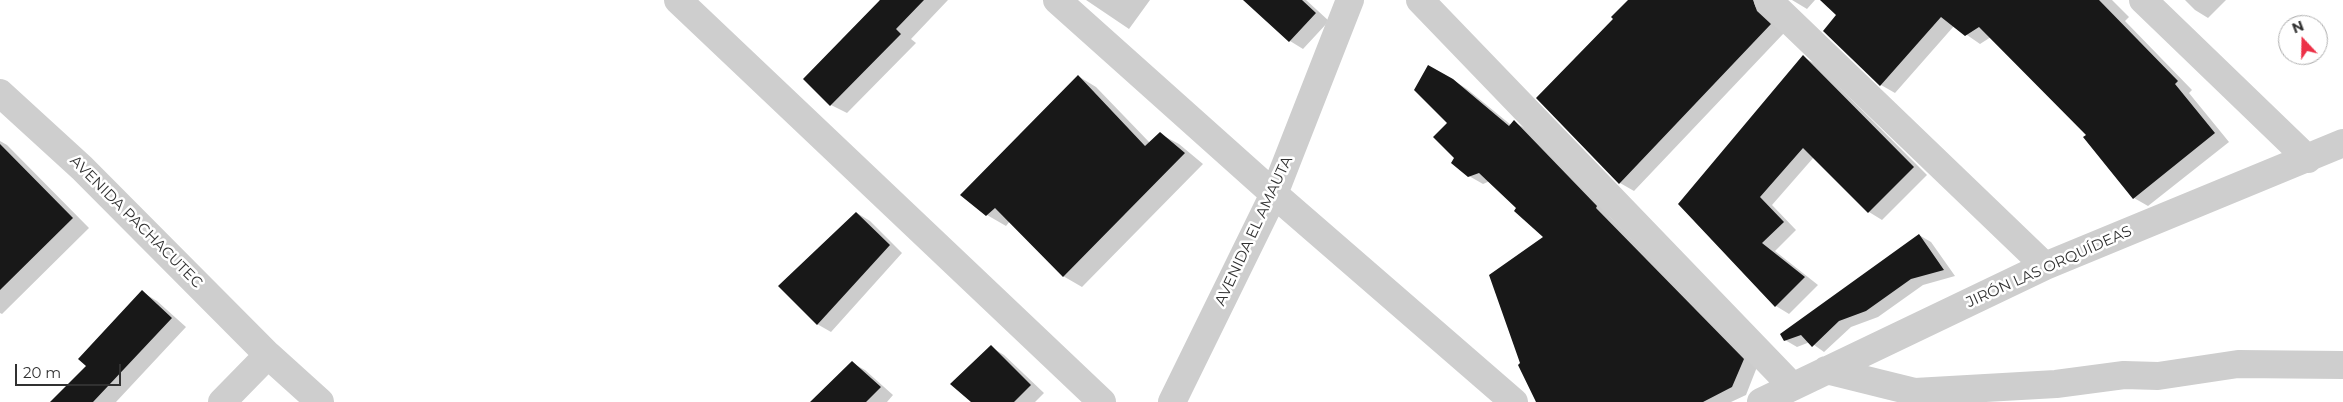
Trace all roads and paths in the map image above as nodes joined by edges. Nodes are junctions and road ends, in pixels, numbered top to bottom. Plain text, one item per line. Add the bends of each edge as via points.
1 (678, 0) edge
2 (1057, 0) edge
3 (1350, 0) edge
4 (1420, 0) edge
5 (1768, 0) edge
6 (2143, 0) edge
7 (0, 93) edge
8 (2343, 143) edge
9 (2308, 159) junction
10 (1274, 194) junction
11 (2045, 266) junction
12 (268, 355) junction
13 (2343, 365) edge
14 (1826, 370) junction
15 (1792, 386) junction
16 (222, 402) edge
17 (320, 402) edge
18 (1102, 402) edge
19 (1172, 402) edge
20 (1514, 402) edge
21 (1761, 402) edge

1 - 18 street
2 - 10 street
3 - 10 street, AVENIDA EL AMAUTA
4 - 15 street
5 - 11 street
6 - 9 street
7 - 12 street, AVENIDA PACHACUTEC via 82,168
8 - 9 street, JIRÓN LAS ORQUÍDEAS
9 - 11 street, JIRÓN LAS ORQUÍDEAS
10 - 19 street, AVENIDA EL AMAUTA
10 - 20 street
11 - 14 street, JIRÓN LAS ORQUÍDEAS
12 - 16 street
12 - 17 street, AVENIDA PACHACUTEC
13 - 14 street via 2238,364 2158,376 2124,375 2056,384 1915,392
14 - 15 street, JIRÓN LAS ORQUÍDEAS
15 - 21 street, JIRÓN LAS ORQUÍDEAS

